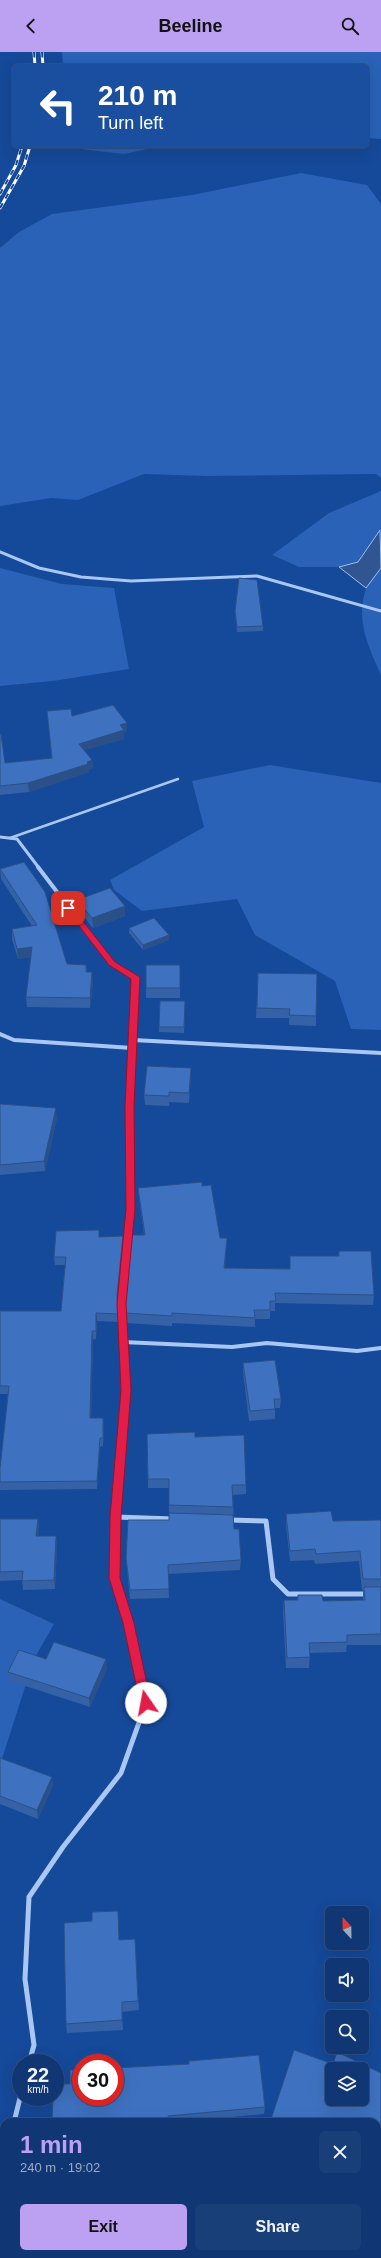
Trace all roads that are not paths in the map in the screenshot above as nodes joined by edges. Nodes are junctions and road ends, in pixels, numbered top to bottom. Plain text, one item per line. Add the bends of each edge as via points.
1 (0, 552) edge
2 (381, 611) edge
3 (178, 779) dead end
4 (0, 837) edge
5 (10, 838) junction
6 (0, 1034) edge
7 (132, 1040) junction
8 (132, 1048) junction
9 (381, 1053) edge
10 (123, 1342) junction
11 (381, 1348) edge
12 (116, 1517) junction
13 (179, 1519) edge
14 (227, 1520) edge
15 (373, 1594) edge
16 (32, 2054) edge
17 (18, 2106) edge
18 (15, 2118) edge

1 - 2 street via 39,568 81,577 131,581 257,576
3 - 5 lane
4 - 5 street
5 - 7 street via 17,840 112,964 135,977
6 - 8 street via 14,1040
7 - 8 street
7 - 9 street
8 - 10 street via 129,1106 131,1209 121,1304
10 - 11 street via 232,1347 267,1343 357,1351
10 - 12 street via 126,1390
12 - 13 street
12 - 16 street via 114,1578 128,1623 146,1703 120,1773 29,1897 25,1979 34,2045
14 - 15 street via 266,1521 273,1579 288,1594
17 - 18 street

